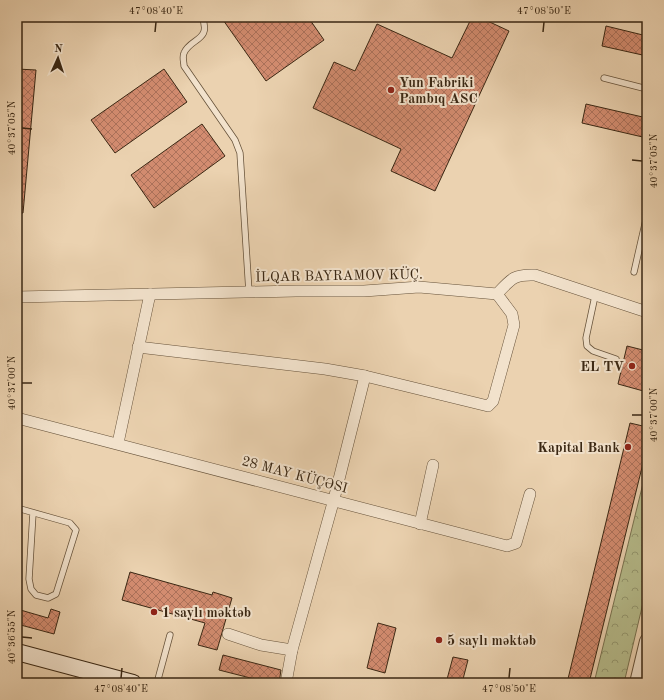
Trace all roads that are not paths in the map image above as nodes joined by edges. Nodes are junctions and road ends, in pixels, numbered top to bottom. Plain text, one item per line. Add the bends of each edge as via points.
1 (202, 17) edge
2 (604, 78) dead end
3 (647, 88) edge
4 (647, 216) edge
5 (634, 272) dead end
6 (249, 292) junction
7 (150, 294) junction
8 (498, 294) junction
9 (595, 296) junction
10 (17, 297) edge
11 (647, 312) edge
12 (138, 347) junction
13 (616, 359) dead end
14 (365, 376) junction
15 (17, 418) edge
16 (118, 443) junction
17 (433, 465) dead end
18 (530, 494) dead end
19 (334, 499) junction
20 (17, 508) edge
21 (33, 513) junction
22 (420, 524) junction
23 (228, 634) dead end
24 (170, 635) dead end
25 (647, 641) edge
26 (292, 650) junction
27 (17, 652) edge
28 (132, 683) edge
29 (156, 683) edge
30 (286, 683) edge
31 (637, 683) edge

1 - 6 lane via 202,38 187,48 183,55 184,66 235,140 240,153
2 - 3 lane
4 - 5 lane
6 - 7 street, İLQAR BAYRAMOV KÜÇ.
6 - 8 street, İLQAR BAYRAMOV KÜÇ. via 364,291 419,287
7 - 10 street, İLQAR BAYRAMOV KÜÇ.
7 - 12 street
8 - 9 street via 510,280 521,274 535,275
8 - 14 street via 512,314 514,325 493,401 488,406
9 - 11 street
9 - 13 lane via 586,346
12 - 14 street
12 - 16 street
14 - 19 street
15 - 16 street, 28 MAY KÜÇƏSI
16 - 19 street, 28 MAY KÜÇƏSI
17 - 22 street
18 - 22 street, 28 MAY KÜÇƏSI via 516,543 512,545 507,546
19 - 22 street, 28 MAY KÜÇƏSI
19 - 26 street
20 - 21 lane
21 - 21 lane via 70,523 76,530 56,594 48,598 36,595 31,589 29,579
23 - 26 street via 261,645
24 - 29 lane
25 - 31 street
26 - 30 street
27 - 28 main road

